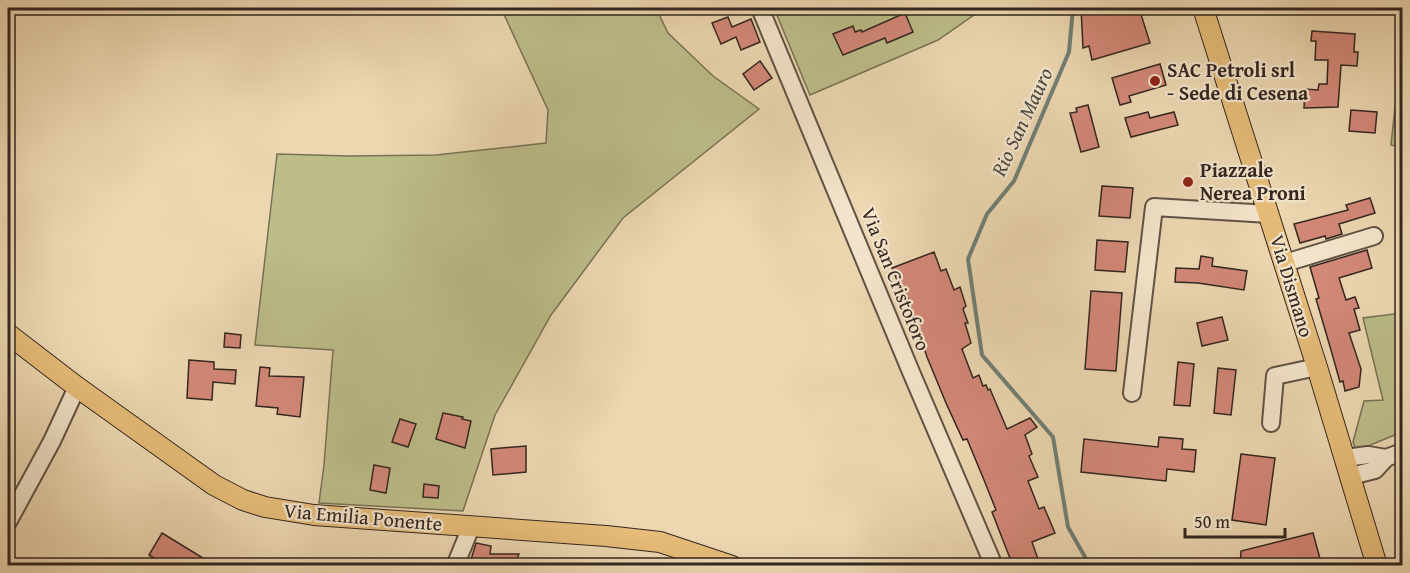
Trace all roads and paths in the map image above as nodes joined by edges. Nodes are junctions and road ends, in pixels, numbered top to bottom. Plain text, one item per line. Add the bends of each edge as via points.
1 (760, 8) edge
2 (1203, 8) edge
3 (1269, 214) junction
4 (1374, 236) dead end
5 (1285, 263) junction
6 (8, 333) edge
7 (1317, 367) junction
8 (77, 387) junction
9 (1132, 393) dead end
10 (1271, 423) dead end
11 (1402, 452) edge
12 (1348, 467) junction
13 (8, 522) edge
14 (471, 527) junction
15 (455, 566) edge
16 (732, 566) edge
17 (994, 566) edge
18 (1377, 566) edge

1 - 17 street, Via San Cristoforo
2 - 3 main road, Via Dismano
3 - 5 main road, Via Dismano
3 - 9 street via 1154,207
4 - 5 street
5 - 7 main road, Via Dismano
6 - 8 main road, Via Emilia Ponente
7 - 10 street via 1275,376
7 - 12 main road, Via Dismano
8 - 13 street
8 - 14 main road, Via Emilia Ponente via 214,485 243,500 314,516
11 - 12 street via 1386,458 1375,470
12 - 18 main road, Via Dismano
14 - 15 street
14 - 16 main road, Via Emilia Ponente via 660,542

